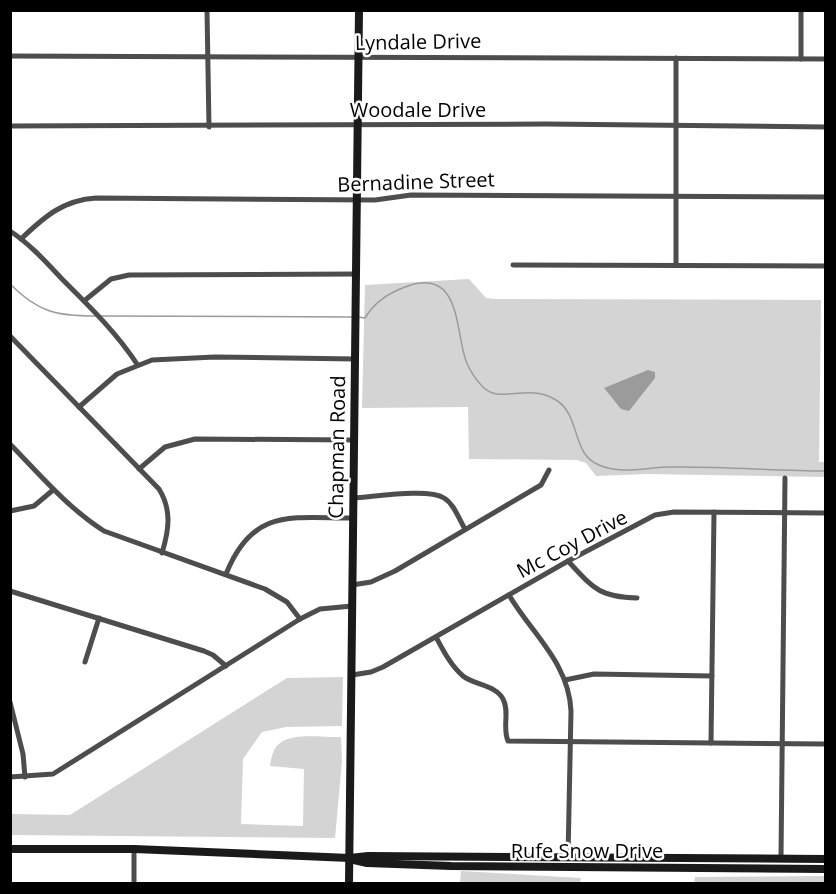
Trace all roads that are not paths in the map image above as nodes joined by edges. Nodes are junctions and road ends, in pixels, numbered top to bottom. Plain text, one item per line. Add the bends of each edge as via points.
1 (207, 10) edge
2 (358, 10) edge
3 (801, 10) edge
4 (10, 56) edge
5 (207, 57) junction
6 (358, 58) junction
7 (676, 58) junction
8 (801, 59) junction
9 (825, 59) edge
10 (10, 126) edge
11 (357, 126) junction
12 (676, 126) junction
13 (208, 127) junction
14 (825, 127) edge
15 (676, 196) junction
16 (825, 197) edge
17 (357, 200) junction
18 (10, 231) edge
19 (21, 239) junction
20 (513, 265) dead end
21 (676, 265) junction
22 (825, 266) edge
23 (356, 274) junction
24 (84, 301) junction
25 (10, 336) edge
26 (355, 359) junction
27 (137, 364) junction
28 (79, 407) junction
29 (354, 440) junction
30 (10, 444) edge
31 (139, 469) junction
32 (549, 470) dead end
33 (785, 478) dead end
34 (53, 490) junction
35 (353, 498) junction
36 (10, 511) edge
37 (714, 512) junction
38 (785, 513) junction
39 (825, 513) edge
40 (353, 518) junction
41 (465, 529) junction
42 (162, 553) junction
43 (568, 561) junction
44 (226, 574) junction
45 (352, 585) junction
46 (10, 591) edge
47 (509, 595) junction
48 (637, 598) dead end
49 (352, 606) junction
50 (99, 618) junction
51 (300, 619) junction
52 (436, 637) junction
53 (85, 662) dead end
54 (226, 666) junction
55 (352, 675) junction
56 (712, 675) junction
57 (565, 680) junction
58 (10, 702) edge
59 (570, 742) junction
60 (711, 743) junction
61 (783, 743) junction
62 (825, 744) edge
63 (10, 777) edge
64 (25, 777) junction
65 (10, 849) edge
66 (134, 849) junction
67 (568, 857) junction
68 (350, 858) junction
69 (781, 858) junction
70 (825, 859) edge
71 (825, 869) edge
72 (134, 884) edge
73 (349, 884) edge

1 - 5 street
2 - 6 main road, Chapman Road
3 - 8 street
4 - 5 street, Lyndale Drive
5 - 6 street, Lyndale Drive
5 - 13 street
6 - 7 street, Lyndale Drive
6 - 11 main road, Chapman Road
7 - 8 street, Lyndale Drive
7 - 12 street
8 - 9 street, Lyndale Drive
10 - 13 street, Woodale Drive
11 - 12 street, Woodale Drive
11 - 13 street, Woodale Drive
11 - 17 main road, Chapman Road
12 - 14 street, Woodale Drive
12 - 15 street
15 - 16 street, Bernadine Street
15 - 17 street, Bernadine Street via 411,195
15 - 21 street
17 - 19 street, Bernadine Street via 83,199 54,210
17 - 23 main road, Chapman Road
18 - 19 street
19 - 24 street
20 - 21 street
21 - 22 street
23 - 24 street via 129,275 111,279
23 - 26 main road, Chapman Road
24 - 27 street
25 - 28 street
26 - 27 street via 181,357
26 - 29 main road, Chapman Road
27 - 28 street via 117,374
28 - 31 street
29 - 31 street via 195,439 165,447
29 - 35 main road, Chapman Road
30 - 34 street
31 - 42 street via 159,489 167,505 168,534
32 - 41 street via 541,485
33 - 38 street
34 - 36 street via 34,506
34 - 42 street via 104,531
35 - 40 main road, Chapman Road
35 - 41 street via 441,496 453,507
37 - 38 street, Mc Coy Drive
37 - 43 street, Mc Coy Drive via 656,516
37 - 56 street
38 - 39 street, Mc Coy Drive
38 - 61 street
40 - 44 street via 287,518 271,522 237,548
40 - 45 main road, Chapman Road
41 - 45 street via 380,578
42 - 44 street
43 - 47 street, Mc Coy Drive
43 - 48 street via 598,592
44 - 51 street via 274,593
45 - 49 main road, Chapman Road
46 - 50 street
47 - 52 street, Mc Coy Drive
47 - 57 street via 555,658
49 - 51 street via 321,609
49 - 55 main road, Chapman Road
50 - 53 street
50 - 54 street via 204,651
51 - 54 street
52 - 55 street, Mc Coy Drive via 383,667
52 - 59 street via 461,674 502,697 508,741
54 - 64 street via 53,774
55 - 68 main road, Chapman Road
56 - 57 street via 594,674
56 - 60 street
57 - 59 street via 570,699
58 - 64 street
59 - 60 street
59 - 67 street
60 - 61 street
61 - 62 street
61 - 69 street
63 - 64 street
65 - 66 main road, Rufe Snow Drive
66 - 68 main road, Rufe Snow Drive
66 - 72 street
67 - 68 main road, Rufe Snow Drive
67 - 69 main road, Rufe Snow Drive
68 - 71 main road, Rufe Snow Drive via 368,863 451,866
68 - 73 main road, Chapman Road
69 - 70 main road, Rufe Snow Drive

